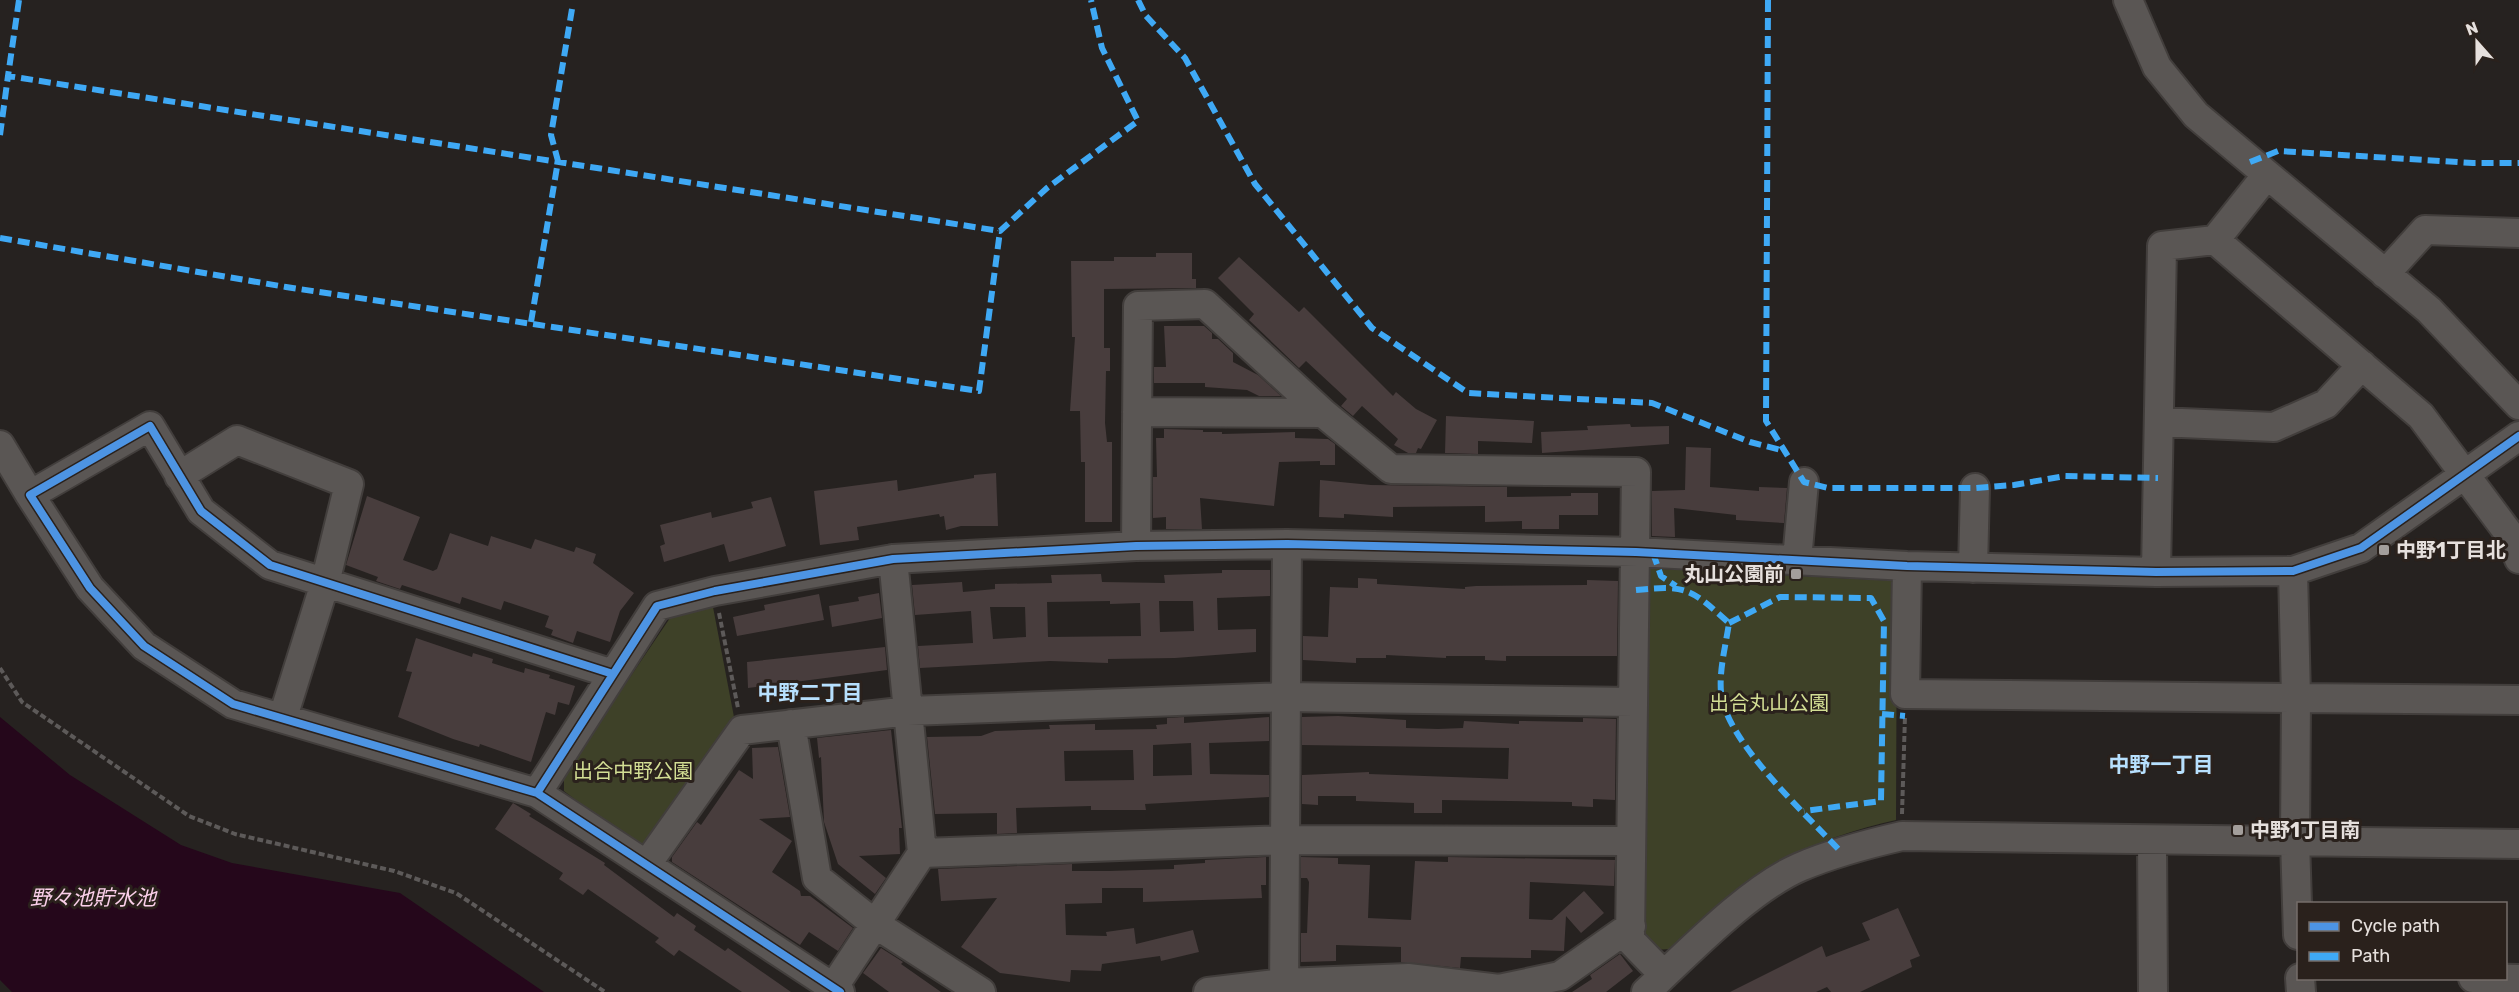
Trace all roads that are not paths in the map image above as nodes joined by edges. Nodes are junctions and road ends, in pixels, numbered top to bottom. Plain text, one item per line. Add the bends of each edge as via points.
1 (2128, 0) edge
2 (2266, 176) junction
3 (2519, 233) edge
4 (2215, 240) junction
5 (2385, 274) junction
6 (2362, 365) junction
7 (2519, 405) edge
8 (1137, 412) junction
9 (1323, 413) junction
10 (2159, 422) junction
11 (2519, 435) edge
12 (0, 445) edge
13 (2464, 474) junction
14 (179, 476) junction
15 (1804, 482) dead end
16 (1975, 488) dead end
17 (30, 495) junction
18 (1287, 544) junction
19 (1136, 546) junction
20 (1636, 552) junction
21 (893, 559) junction
22 (2519, 559) edge
23 (1797, 560) junction
24 (1907, 566) junction
25 (1973, 568) junction
26 (2293, 571) junction
27 (2156, 572) junction
28 (325, 583) junction
29 (613, 674) junction
30 (1285, 697) junction
31 (2296, 698) junction
32 (2519, 700) edge
33 (1633, 702) junction
34 (909, 711) junction
35 (283, 717) junction
36 (791, 724) junction
37 (537, 793) junction
38 (1284, 840) junction
39 (2152, 840) junction
40 (1631, 841) junction
41 (2295, 841) junction
42 (2519, 844) edge
43 (922, 853) junction
44 (647, 864) junction
45 (2297, 904) edge
46 (875, 924) junction
47 (1631, 926) junction
48 (1655, 984) edge
49 (1284, 987) edge
50 (837, 990) edge
51 (981, 992) edge
52 (1208, 992) edge
53 (2153, 992) edge

1 - 2 street via 2157,67 2196,115
2 - 4 street
2 - 5 street
3 - 5 street via 2425,230
4 - 6 street
4 - 10 street via 2162,246
5 - 7 street via 2429,310
6 - 10 street via 2326,404 2274,427
6 - 13 street via 2421,416
8 - 9 street
8 - 9 street via 1138,306 1204,304
8 - 19 street
9 - 20 street via 1391,469 1636,472
10 - 27 street
11 - 13 street
12 - 17 street
13 - 22 street via 2510,535
13 - 26 street via 2361,548
14 - 17 street via 150,426
14 - 28 street via 201,511 270,565
14 - 28 street via 237,440 349,484
15 - 23 street
16 - 25 street
17 - 35 street via 90,588 144,646 233,704
18 - 19 street
18 - 20 street
18 - 30 street
19 - 21 street
20 - 23 street
20 - 33 street
21 - 29 street via 715,591 657,606
21 - 34 street
23 - 24 street
24 - 25 street
24 - 31 street via 1905,694
25 - 27 street
26 - 27 street
26 - 31 street
28 - 29 street
28 - 35 street
29 - 37 street
30 - 33 street
30 - 34 street
30 - 38 street
31 - 32 street
31 - 41 street
33 - 40 street
34 - 36 street
34 - 43 street
35 - 37 street
36 - 44 street via 742,730
36 - 46 street via 817,878
37 - 44 street
38 - 40 street
38 - 43 street
38 - 49 street
39 - 41 street
39 - 48 street via 1902,836 1848,849 1798,868 1758,891
39 - 53 street
40 - 47 street
41 - 42 street
41 - 45 street
43 - 46 street
44 - 50 street
46 - 50 street
46 - 51 street
47 - 48 street via 1630,940
47 - 49 street via 1560,976 1499,989 1408,978
49 - 52 street

